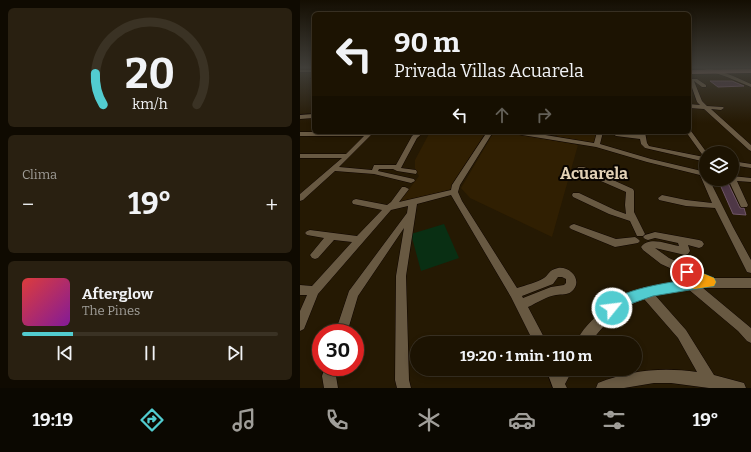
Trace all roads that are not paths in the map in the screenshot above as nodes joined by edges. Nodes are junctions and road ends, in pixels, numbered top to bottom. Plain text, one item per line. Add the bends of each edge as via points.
1 (694, 87) dead end
2 (691, 106) edge
3 (704, 107) junction
4 (721, 108) dead end
5 (312, 116) edge
6 (300, 117) edge
7 (300, 134) edge
8 (312, 134) edge
9 (369, 134) edge
10 (418, 134) edge
11 (489, 134) edge
12 (539, 134) edge
13 (600, 134) edge
14 (616, 134) edge
15 (690, 134) edge
16 (643, 135) edge
17 (597, 145) junction
18 (699, 146) edge
19 (751, 149) edge
20 (300, 156) edge
21 (348, 156) junction
22 (699, 159) edge
23 (739, 164) edge
24 (751, 166) edge
25 (397, 168) junction
26 (334, 169) junction
27 (581, 169) dead end
28 (374, 172) junction
29 (413, 172) dead end
30 (699, 173) edge
31 (739, 179) edge
32 (751, 180) edge
33 (411, 181) dead end
34 (709, 186) edge
35 (735, 186) edge
36 (405, 189) dead end
37 (454, 192) junction
38 (576, 194) dead end
39 (300, 198) edge
40 (662, 198) dead end
41 (356, 202) dead end
42 (744, 205) dead end
43 (718, 206) junction
44 (388, 208) junction
45 (412, 208) junction
46 (633, 218) junction
47 (574, 227) dead end
48 (310, 233) dead end
49 (332, 236) junction
50 (359, 240) junction
51 (644, 241) junction
52 (699, 244) dead end
53 (315, 255) dead end
54 (751, 269) edge
55 (710, 282) junction
56 (751, 283) edge
57 (690, 284) junction
58 (300, 290) edge
59 (314, 291) junction
60 (645, 292) junction
61 (515, 294) junction
62 (521, 304) junction
63 (344, 324) edge
64 (300, 325) edge
65 (537, 336) edge
66 (586, 336) edge
67 (751, 337) edge
68 (329, 376) edge
69 (710, 380) junction
70 (331, 388) edge
71 (404, 388) edge
72 (604, 388) edge
73 (739, 388) edge

1 - 3 street
2 - 3 street
3 - 4 street
3 - 19 street
5 - 6 street
7 - 8 street
9 - 21 street
10 - 25 street
11 - 37 street
12 - 17 street
13 - 17 street
14 - 16 street
15 - 18 street
16 - 22 street via 645,146
17 - 30 street
20 - 21 street
21 - 26 street
23 - 24 street
25 - 28 street via 377,167
25 - 29 street
26 - 28 street
26 - 39 street
27 - 46 street via 630,191 629,205
28 - 33 street
31 - 32 street
34 - 43 street
35 - 42 street
36 - 44 street
37 - 45 street
37 - 61 street
38 - 46 street via 612,212
40 - 43 street
41 - 44 street
43 - 54 street
44 - 45 street
44 - 50 street
45 - 63 street via 352,294
45 - 71 street via 401,276
46 - 51 street
47 - 51 street via 615,244
48 - 49 street
49 - 50 street
49 - 53 street
50 - 59 street
51 - 52 street via 685,251 682,241
51 - 55 street via 665,261
55 - 56 street
55 - 57 street
57 - 60 street
57 - 67 street
58 - 59 street
59 - 64 street
60 - 66 street via 612,308
60 - 69 street via 682,334
61 - 62 street
61 - 62 street via 549,281 550,276 555,273 567,274 570,278 571,284 568,288
62 - 65 street
68 - 70 street
69 - 72 street via 659,375 638,377
69 - 73 street

